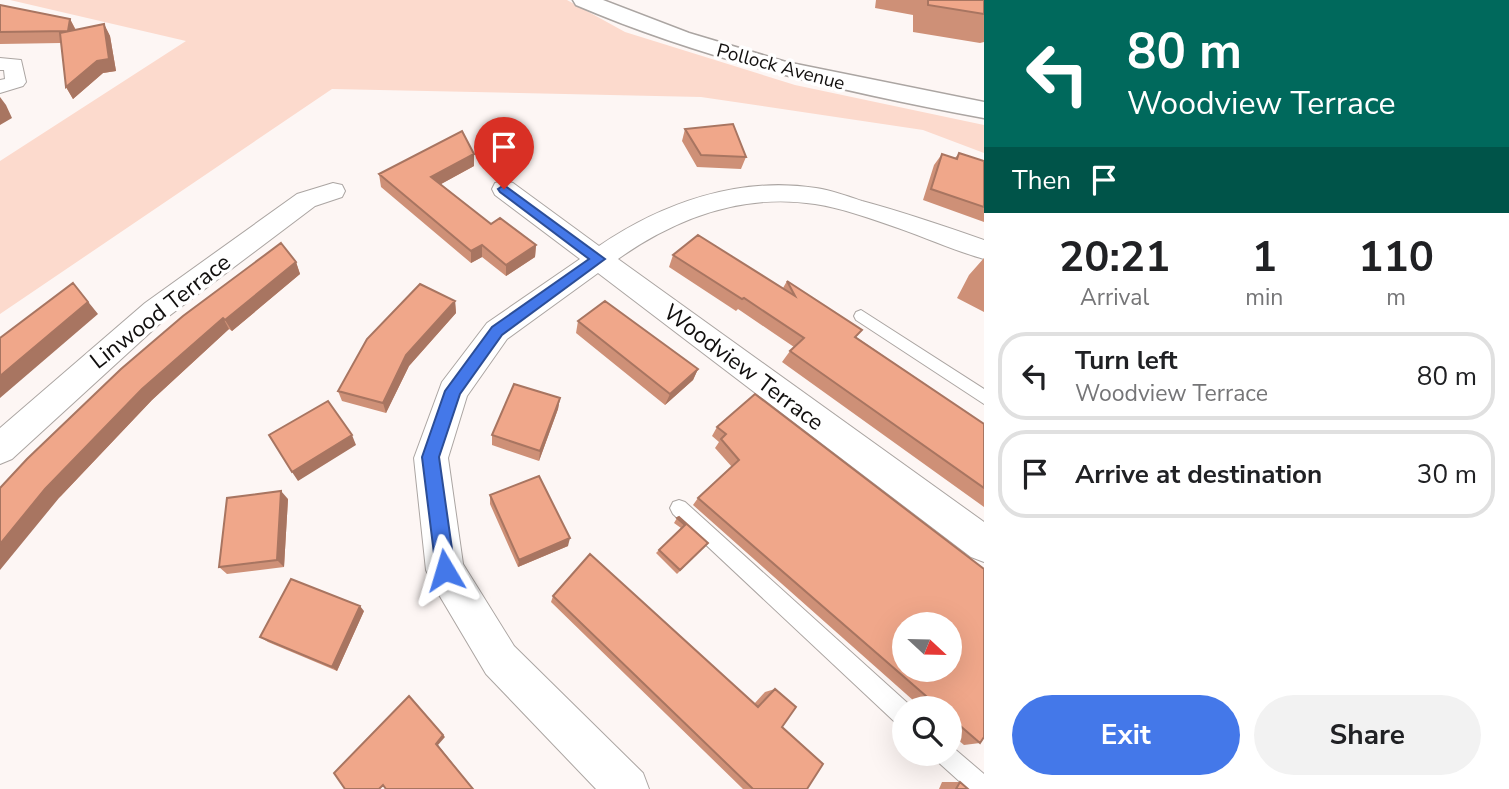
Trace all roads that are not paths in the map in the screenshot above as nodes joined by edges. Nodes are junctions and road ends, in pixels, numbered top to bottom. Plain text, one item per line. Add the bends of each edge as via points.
1 (584, 0) edge
2 (0, 64) edge
3 (0, 87) edge
4 (984, 110) edge
5 (504, 189) dead end
6 (333, 191) dead end
7 (984, 250) edge
8 (599, 259) junction
9 (860, 316) dead end
10 (984, 397) edge
11 (0, 449) edge
12 (679, 508) dead end
13 (984, 544) edge
14 (892, 704) edge
15 (959, 766) edge
16 (627, 789) edge
17 (984, 789) edge

1 - 4 street, Pollock Avenue via 667,35 741,57
2 - 3 street via 14,64 16,82
5 - 8 street, Woodview Terrace
6 - 11 street, Linwood Terrace via 306,200 155,311
7 - 8 street via 816,196 773,194 728,197 680,212 635,234
8 - 13 street, Woodview Terrace
8 - 16 street via 497,331 453,391 431,457 445,570 500,660
9 - 10 lane
12 - 14 lane
15 - 17 lane

